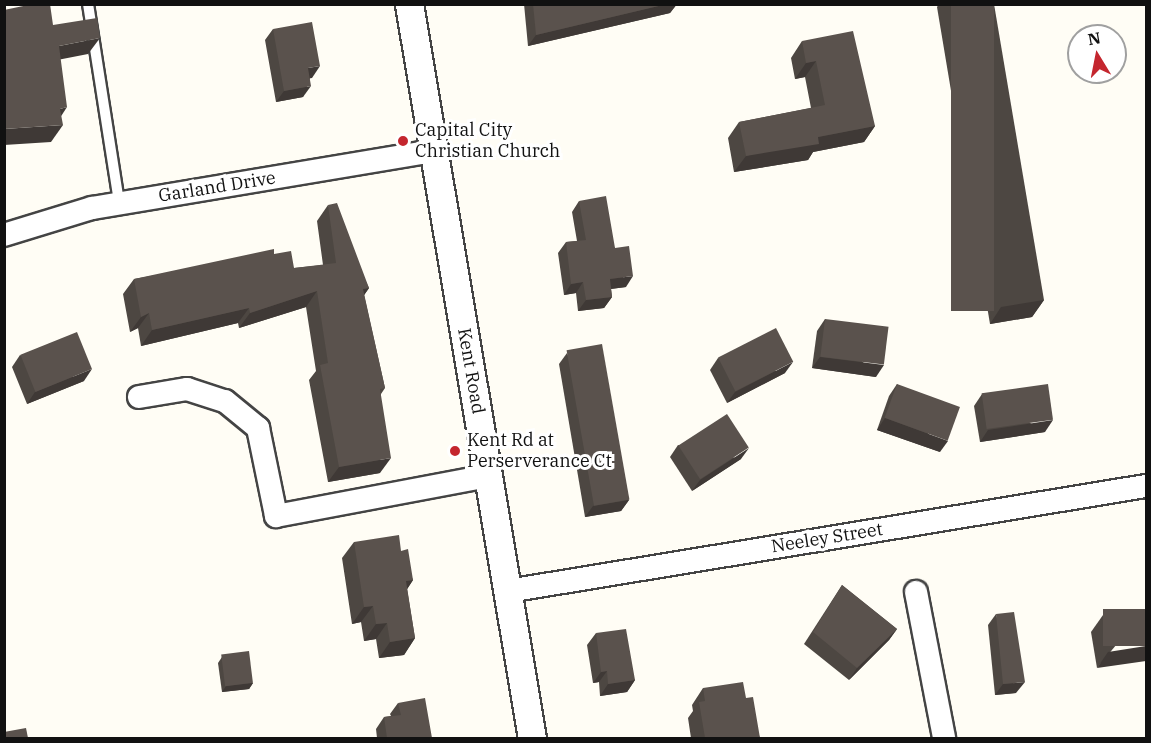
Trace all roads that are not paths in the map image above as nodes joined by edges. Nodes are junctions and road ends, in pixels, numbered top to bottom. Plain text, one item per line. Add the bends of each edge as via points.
1 (88, 4) edge
2 (409, 4) edge
3 (433, 151) junction
4 (119, 203) junction
5 (4, 235) edge
6 (139, 397) dead end
7 (488, 476) junction
8 (1146, 486) edge
9 (508, 591) junction
10 (916, 592) dead end
11 (532, 738) edge
12 (944, 738) edge

1 - 4 lane
2 - 3 street, Kent Road
3 - 4 street, Garland Drive
3 - 7 street, Kent Road
4 - 5 street, Garland Drive
6 - 7 street via 187,389 225,401 258,428 276,516
7 - 9 street, Kent Road
8 - 9 street, Neeley Street
9 - 11 street, Kent Road
10 - 12 street

